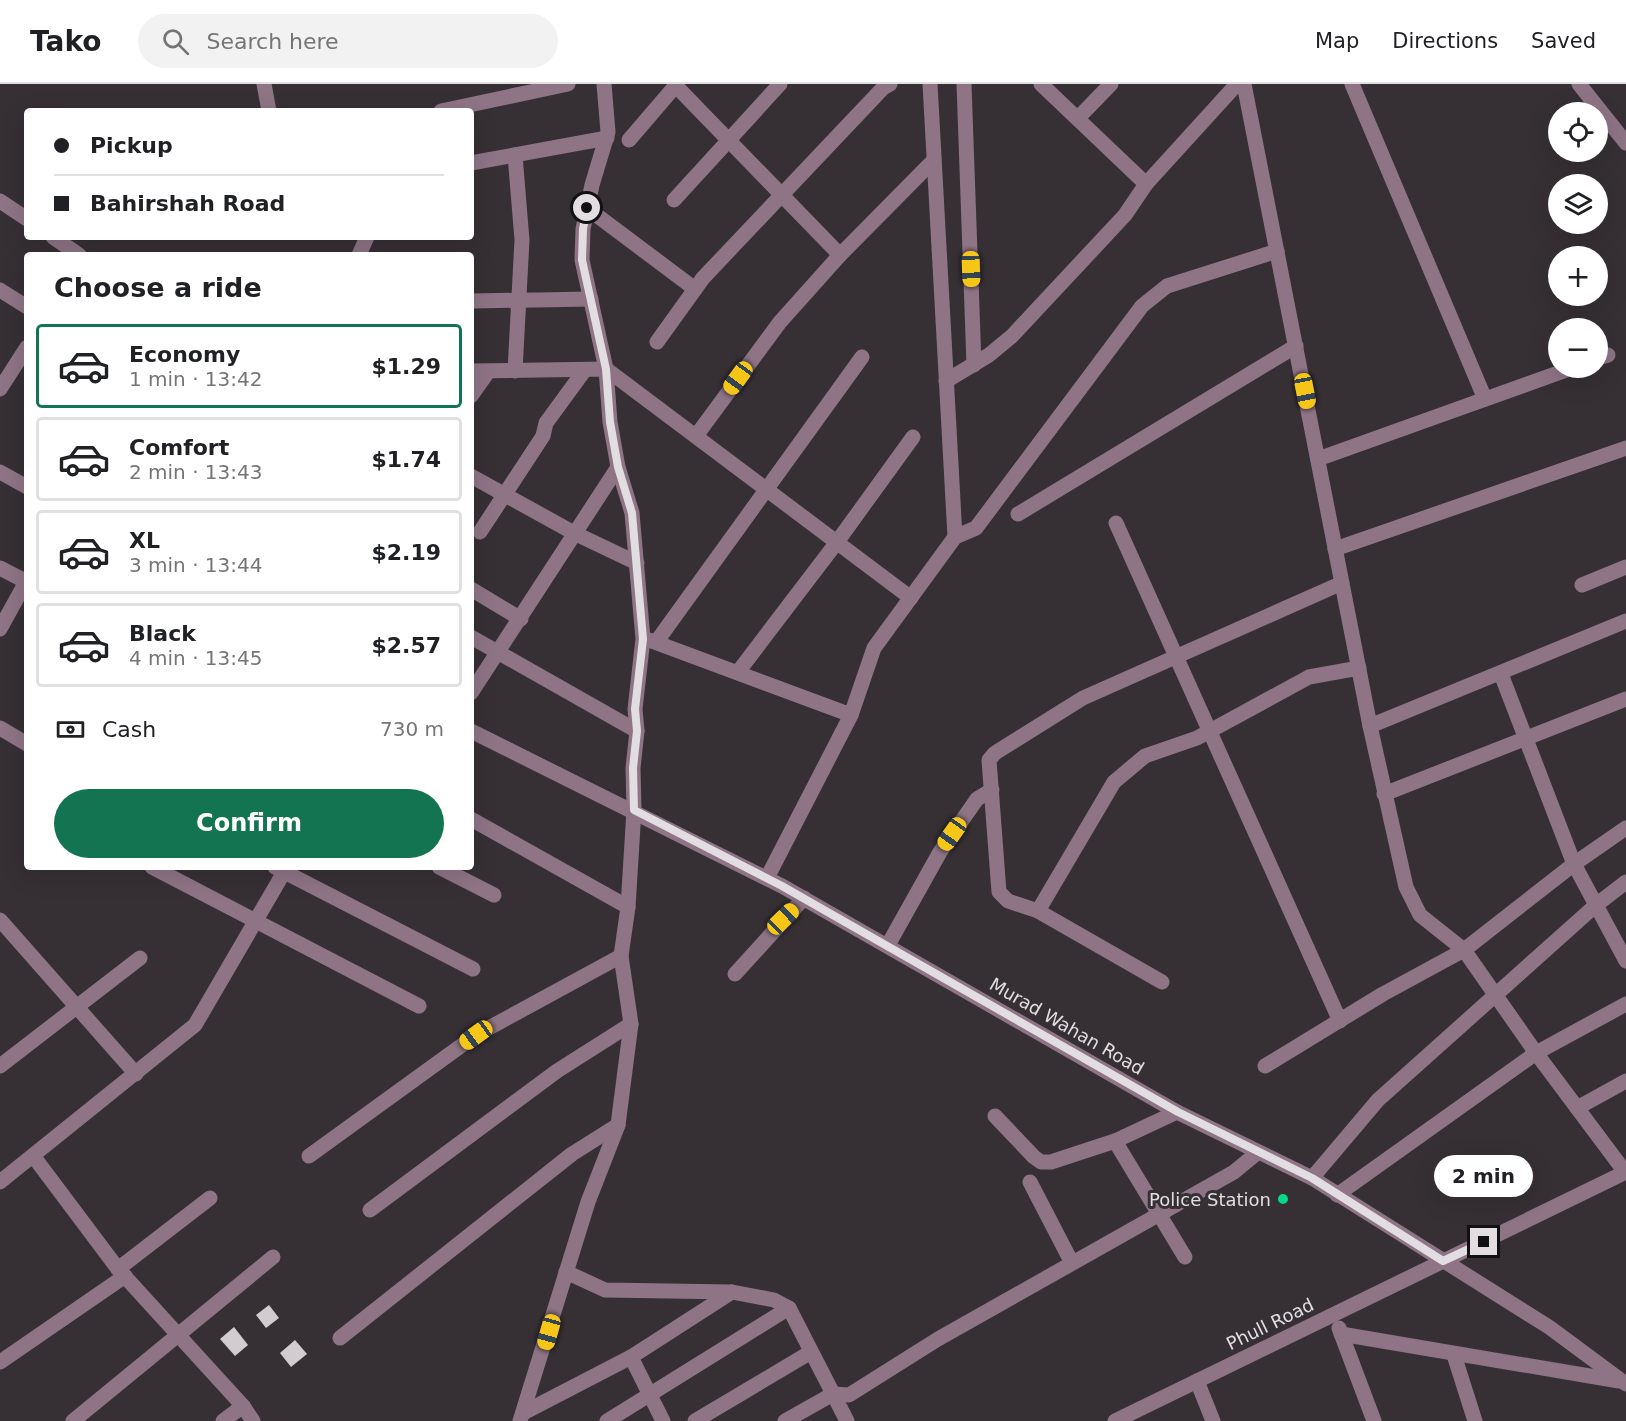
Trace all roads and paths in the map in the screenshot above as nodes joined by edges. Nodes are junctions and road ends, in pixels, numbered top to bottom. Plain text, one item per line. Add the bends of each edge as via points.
1 (264, 84) edge
2 (568, 84) edge
3 (604, 84) edge
4 (780, 84) edge
5 (890, 84) edge
6 (930, 84) edge
7 (964, 84) edge
8 (1041, 84) edge
9 (1111, 84) edge
10 (1237, 84) edge
11 (1244, 84) edge
12 (1352, 84) edge
13 (1579, 84) edge
14 (677, 85) edge
15 (268, 108) edge
16 (455, 108) edge
17 (1078, 118) junction
18 (607, 138) junction
19 (629, 140) dead end
20 (730, 141) junction
21 (1626, 143) edge
22 (514, 155) junction
23 (934, 160) junction
24 (474, 162) edge
25 (1146, 184) junction
26 (782, 194) junction
27 (675, 200) dead end
28 (0, 201) edge
29 (587, 208) junction
30 (24, 217) edge
31 (57, 240) edge
32 (1277, 251) junction
33 (75, 252) edge
34 (840, 255) junction
35 (695, 289) junction
36 (0, 290) edge
37 (591, 299) junction
38 (519, 300) junction
39 (474, 301) edge
40 (24, 305) edge
41 (657, 342) dead end
42 (1296, 346) junction
43 (24, 352) edge
44 (862, 357) dead end
45 (974, 365) junction
46 (606, 369) junction
47 (474, 371) edge
48 (515, 371) junction
49 (584, 371) junction
50 (488, 372) junction
51 (1548, 377) edge
52 (946, 381) junction
53 (0, 389) edge
54 (474, 392) edge
55 (1485, 399) junction
56 (696, 436) junction
57 (913, 437) dead end
58 (1626, 448) edge
59 (1318, 459) junction
60 (618, 467) junction
61 (0, 472) edge
62 (474, 478) edge
63 (24, 485) edge
64 (765, 488) junction
65 (505, 495) junction
66 (1018, 514) dead end
67 (1116, 523) dead end
68 (480, 532) dead end
69 (574, 533) junction
70 (955, 537) junction
71 (837, 542) junction
72 (1335, 549) junction
73 (637, 563) junction
74 (1626, 567) edge
75 (0, 568) edge
76 (24, 580) edge
77 (1342, 583) junction
78 (1582, 585) dead end
79 (24, 587) edge
80 (474, 592) edge
81 (911, 598) junction
82 (521, 619) junction
83 (1626, 621) edge
84 (0, 628) edge
85 (474, 639) edge
86 (650, 640) junction
87 (499, 654) junction
88 (1177, 658) junction
89 (1359, 668) junction
90 (738, 672) junction
91 (1501, 674) junction
92 (474, 689) edge
93 (1626, 699) edge
94 (851, 715) junction
95 (1370, 726) junction
96 (0, 728) edge
97 (1209, 730) junction
98 (637, 731) junction
99 (474, 732) edge
100 (1526, 739) junction
101 (24, 742) edge
102 (992, 790) junction
103 (1384, 794) junction
104 (634, 810) junction
105 (474, 821) edge
106 (1626, 828) edge
107 (1574, 864) junction
108 (158, 870) edge
109 (281, 870) edge
110 (284, 870) edge
111 (445, 870) edge
112 (767, 878) junction
113 (1626, 882) edge
114 (494, 895) dead end
115 (804, 898) junction
116 (1596, 905) junction
117 (628, 907) junction
118 (1038, 911) junction
119 (0, 920) edge
120 (254, 922) junction
121 (1626, 928) edge
122 (1612, 935) junction
123 (888, 945) junction
124 (1464, 950) junction
125 (621, 956) junction
126 (140, 958) dead end
127 (1626, 961) edge
128 (473, 969) dead end
129 (735, 974) dead end
130 (1162, 982) dead end
131 (1496, 994) junction
132 (1626, 1005) edge
133 (419, 1006) dead end
134 (77, 1007) junction
135 (1340, 1021) junction
136 (631, 1024) junction
137 (1536, 1053) junction
138 (0, 1066) edge
139 (1265, 1066) dead end
140 (136, 1074) junction
141 (1626, 1081) edge
142 (1577, 1108) junction
143 (1178, 1112) junction
144 (995, 1116) dead end
145 (618, 1125) junction
146 (1115, 1142) junction
147 (1257, 1153) junction
148 (309, 1156) dead end
149 (34, 1157) junction
150 (1626, 1172) edge
151 (1312, 1178) junction
152 (0, 1182) edge
153 (1030, 1182) dead end
154 (1337, 1195) junction
155 (210, 1198) dead end
156 (370, 1210) dead end
157 (1159, 1214) junction
158 (273, 1257) dead end
159 (1185, 1257) dead end
160 (1443, 1261) junction
161 (1072, 1263) junction
162 (121, 1272) junction
163 (566, 1272) junction
164 (732, 1292) junction
165 (789, 1308) junction
166 (1334, 1314) junction
167 (1341, 1334) junction
168 (177, 1336) junction
169 (340, 1338) dead end
170 (812, 1352) junction
171 (1454, 1355) junction
172 (632, 1357) junction
173 (0, 1362) edge
174 (1197, 1381) junction
175 (1624, 1383) edge
176 (833, 1394) junction
177 (651, 1396) junction
178 (243, 1406) junction
179 (521, 1417) edge
180 (73, 1421) edge
181 (223, 1421) edge
182 (253, 1421) edge
183 (607, 1421) edge
184 (663, 1421) edge
185 (695, 1421) edge
186 (785, 1421) edge
187 (847, 1421) edge
188 (1115, 1421) edge
189 (1213, 1421) edge
190 (1374, 1421) edge
191 (1475, 1421) edge

1 - 15 street
2 - 16 street
3 - 18 street
4 - 20 street
5 - 26 street
6 - 23 street
7 - 45 street
8 - 17 street
9 - 17 street
10 - 25 street
11 - 32 street
12 - 55 street
13 - 21 street
14 - 19 street
14 - 20 street
17 - 25 street
18 - 22 street
18 - 29 street
20 - 26 street
20 - 27 street
22 - 24 street
22 - 38 street via 522,240
23 - 34 street
23 - 52 street
25 - 45 street via 1125,215 1019,328
26 - 34 street
26 - 35 street
28 - 30 street
29 - 35 street
29 - 37 street via 582,260
31 - 33 street
32 - 42 street
32 - 70 street via 1167,286 1142,306 976,528
34 - 56 street via 780,322
35 - 41 street
36 - 40 street
37 - 38 street
37 - 46 street
38 - 39 street
38 - 48 street
42 - 59 street
42 - 66 street
43 - 53 street
44 - 64 street
45 - 52 street
46 - 49 street
46 - 56 street
46 - 60 street
47 - 50 street
48 - 49 street
48 - 50 street
49 - 65 street via 546,423 543,436
50 - 54 street
51 - 55 street
52 - 70 street
55 - 59 street
56 - 64 street
57 - 71 street
58 - 72 street
59 - 72 street
60 - 69 street
60 - 73 street via 632,513
61 - 63 street
62 - 65 street
64 - 71 street
64 - 86 street
65 - 68 street
65 - 69 street
67 - 88 street
69 - 73 street
69 - 82 street
70 - 81 street
71 - 81 street
71 - 90 street
72 - 77 street
73 - 86 street
74 - 78 street
75 - 76 street
77 - 88 street
77 - 89 street
79 - 84 street
80 - 82 street
81 - 94 street via 874,648
82 - 87 street
83 - 91 street
85 - 87 street
86 - 90 street
86 - 98 street via 635,709
87 - 92 street
87 - 98 street
88 - 97 street
88 - 102 street via 1083,698 995,753 989,759
89 - 95 street
89 - 97 street via 1309,676
90 - 94 street
91 - 95 street
91 - 100 street
93 - 100 street
94 - 112 street
95 - 103 street
96 - 101 street
97 - 118 street via 1173,748 1145,756 1114,782
97 - 135 street
98 - 104 street
99 - 104 street, Murad Wahan Road
100 - 103 street
100 - 107 street
102 - 118 street via 999,892 1008,901
102 - 123 street via 977,799 940,852
103 - 124 street via 1406,887 1415,906 1420,915
104 - 112 street, Murad Wahan Road
104 - 117 street
105 - 117 street
106 - 107 street
107 - 116 street
107 - 124 street
108 - 120 street
109 - 120 street
110 - 128 street
111 - 114 street
112 - 115 street, Murad Wahan Road
113 - 116 street
115 - 123 street, Murad Wahan Road
115 - 129 street
116 - 122 street
116 - 131 street
117 - 125 street
118 - 130 street
119 - 134 street
120 - 133 street
120 - 140 street via 195,1025
121 - 122 street
122 - 127 street
123 - 143 street, Murad Wahan Road
124 - 131 street
124 - 135 street
125 - 136 street
125 - 148 street via 476,1035
126 - 134 street
131 - 137 street
131 - 151 street via 1378,1100
132 - 137 street
134 - 138 street
134 - 140 street
135 - 139 street
136 - 145 street
136 - 156 street via 557,1071
137 - 142 street
137 - 154 street
140 - 149 street
141 - 142 street
142 - 150 street
143 - 146 street
143 - 147 street, Murad Wahan Road
144 - 146 street via 1041,1162
145 - 163 street
145 - 169 street via 572,1154
146 - 157 street
147 - 151 street, Murad Wahan Road
147 - 157 street via 1234,1172
149 - 152 street
149 - 162 street
150 - 160 street, Phull Road
151 - 154 street, Murad Wahan Road
153 - 161 street
154 - 160 street, Murad Wahan Road
155 - 162 street
157 - 159 street
157 - 161 street
158 - 168 street
160 - 166 street, Phull Road
160 - 175 street, Murad Wahan Road via 1549,1327
161 - 176 street via 849,1395
162 - 168 street
162 - 173 street
163 - 164 street via 605,1290
163 - 179 street
164 - 165 street via 774,1300
164 - 172 street
165 - 170 street
165 - 177 street
166 - 167 street
166 - 174 street, Phull Road
167 - 171 street
167 - 190 street
168 - 178 street
168 - 180 street
170 - 176 street
170 - 185 street
171 - 175 street
171 - 191 street
172 - 177 street
172 - 179 street
174 - 188 street, Phull Road
174 - 189 street
176 - 186 street
176 - 187 street
177 - 183 street
177 - 184 street
178 - 181 street
178 - 182 street

